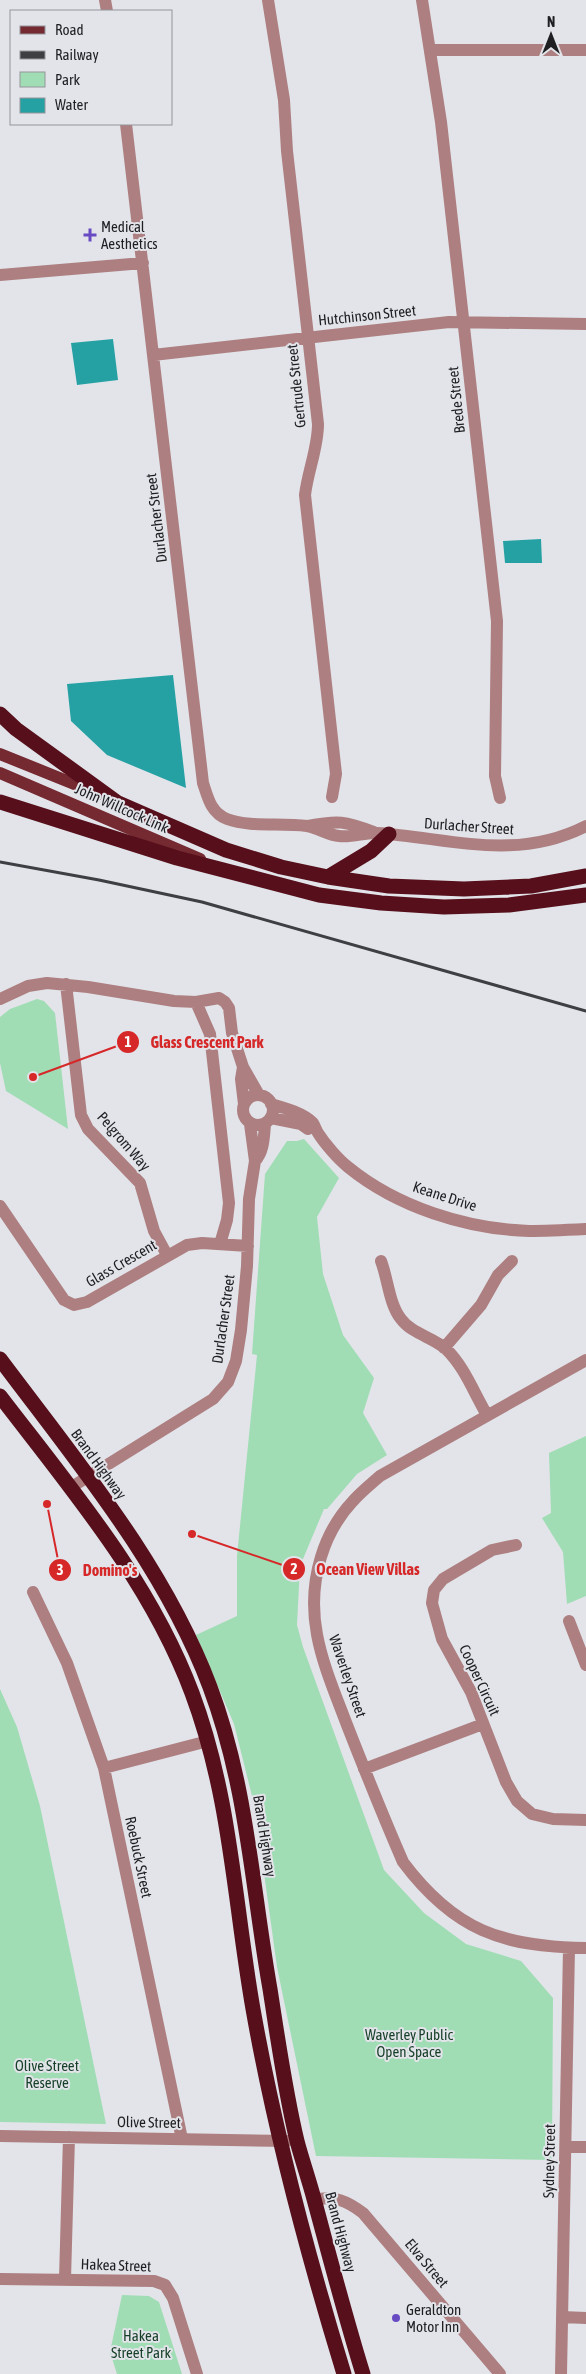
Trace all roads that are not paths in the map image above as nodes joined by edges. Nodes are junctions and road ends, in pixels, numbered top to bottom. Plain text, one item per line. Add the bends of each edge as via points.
1 (268, 0) edge
2 (422, 0) edge
3 (431, 50) junction
4 (586, 50) edge
5 (126, 125) edge
6 (143, 263) junction
7 (0, 275) edge
8 (464, 322) junction
9 (586, 324) edge
10 (307, 338) junction
11 (153, 355) junction
12 (0, 714) edge
13 (0, 754) edge
14 (0, 773) edge
15 (332, 797) dead end
16 (500, 798) dead end
17 (0, 802) edge
18 (118, 803) junction
19 (586, 826) edge
20 (382, 834) junction
21 (232, 872) junction
22 (586, 876) edge
23 (328, 877) junction
24 (586, 894) edge
25 (66, 984) junction
26 (0, 999) edge
27 (196, 1002) junction
28 (243, 1067) junction
29 (260, 1095) junction
30 (244, 1104) junction
31 (272, 1104) junction
32 (268, 1121) junction
33 (250, 1124) junction
34 (317, 1133) junction
35 (255, 1161) junction
36 (0, 1206) edge
37 (586, 1229) edge
38 (220, 1244) junction
39 (248, 1246) junction
40 (167, 1255) junction
41 (381, 1261) dead end
42 (512, 1261) dead end
43 (444, 1348) junction
44 (0, 1359) edge
45 (586, 1360) edge
46 (0, 1396) edge
47 (487, 1414) junction
48 (87, 1477) junction
49 (70, 1488) junction
50 (516, 1545) dead end
51 (33, 1592) dead end
52 (569, 1620) dead end
53 (586, 1665) edge
54 (483, 1724) junction
55 (208, 1741) junction
56 (104, 1768) junction
57 (364, 1769) junction
58 (586, 1820) edge
59 (569, 1948) junction
60 (586, 1948) edge
61 (0, 2136) edge
62 (69, 2137) junction
63 (182, 2139) junction
64 (278, 2141) junction
65 (297, 2141) junction
66 (566, 2147) junction
67 (586, 2147) edge
68 (314, 2200) junction
69 (0, 2278) edge
70 (65, 2279) junction
71 (562, 2317) junction
72 (586, 2318) edge
73 (197, 2374) edge
74 (344, 2374) edge
75 (363, 2374) edge
76 (500, 2374) edge
77 (561, 2374) edge

1 - 10 street, Gertrude Street via 284,100
2 - 3 street, Brede Street
3 - 4 street
3 - 8 street, Brede Street
5 - 6 street, Durlacher Street
6 - 7 street
6 - 11 street, Durlacher Street
8 - 9 street, Hutchinson Street
8 - 10 street, Hutchinson Street
8 - 16 street, Brede Street via 497,621 495,776
10 - 11 street, Hutchinson Street
10 - 15 street, Gertrude Street via 318,440 305,495 336,774
11 - 20 street, Durlacher Street via 203,783 212,808 226,819 245,823 307,826 349,822
12 - 18 highway
13 - 18 main road, John Willcock Link
14 - 21 main road, John Willcock Link
17 - 21 highway
18 - 23 highway via 226,850
19 - 20 street, Durlacher Street via 558,838 519,846 483,846
20 - 23 highway via 364,856
21 - 24 highway via 320,895 444,907 509,905
22 - 23 highway via 531,886 464,889 389,886
25 - 26 street via 28,986
25 - 27 street
25 - 40 street, Pelgrom Way via 81,1116 88,1128 140,1183 154,1231
27 - 28 street via 219,998 225,1002
27 - 38 street via 210,1034 229,1203
28 - 29 street
28 - 30 street
29 - 30 street via 248,1098
29 - 31 street
30 - 33 street via 243,1115
31 - 32 street via 273,1111
31 - 34 street, Keane Drive via 301,1115 313,1124
32 - 33 street via 258,1126
32 - 34 street, Keane Drive via 301,1124
32 - 35 street, Durlacher Street
33 - 35 street, Durlacher Street
34 - 37 street, Keane Drive via 347,1166 378,1188 418,1207 491,1227 528,1231
35 - 39 street, Durlacher Street via 249,1199
36 - 40 street, Glass Crescent via 64,1300 74,1305 87,1302
38 - 39 street, Glass Crescent
38 - 40 street, Glass Crescent via 187,1246
39 - 48 street, Durlacher Street via 240,1338 228,1382 213,1399
41 - 43 street via 393,1307 402,1320
42 - 43 street via 498,1275 481,1305
43 - 47 street via 456,1361
44 - 48 highway, Brand Highway
45 - 47 street, Waverley Street
46 - 49 highway
47 - 57 street, Waverley Street via 380,1476 352,1502 324,1545 316,1571 313,1619 329,1678
48 - 49 street, Durlacher Street
48 - 65 highway, Brand Highway via 140,1551 166,1594 190,1640 228,1738 248,1830 265,1963
49 - 55 highway via 139,1584 172,1646
50 - 54 street, Cooper Circuit via 492,1550 443,1579 434,1590 432,1603 442,1639 471,1692
51 - 56 street, Roebuck Street via 67,1663
52 - 53 street
54 - 57 street
54 - 58 street, Cooper Circuit via 517,1801 532,1814 552,1819
55 - 56 street
55 - 64 highway via 230,1838 252,2006
56 - 63 street, Roebuck Street
57 - 59 street, Waverley Street via 403,1862 440,1905 465,1922 494,1935 525,1944
59 - 60 street, Waverley Street
59 - 66 street, Sydney Street
61 - 62 street, Olive Street
62 - 63 street, Olive Street
62 - 70 street
63 - 64 street, Olive Street
64 - 65 street, Olive Street
64 - 74 highway
65 - 68 highway, Brand Highway
66 - 67 street
66 - 71 street, Sydney Street
68 - 75 highway, Brand Highway
68 - 76 street, Elva Street via 334,2198 347,2201 363,2213
69 - 70 street, Hakea Street
70 - 73 street, Hakea Street via 165,2285 173,2298
71 - 72 street
71 - 77 street, Sydney Street

